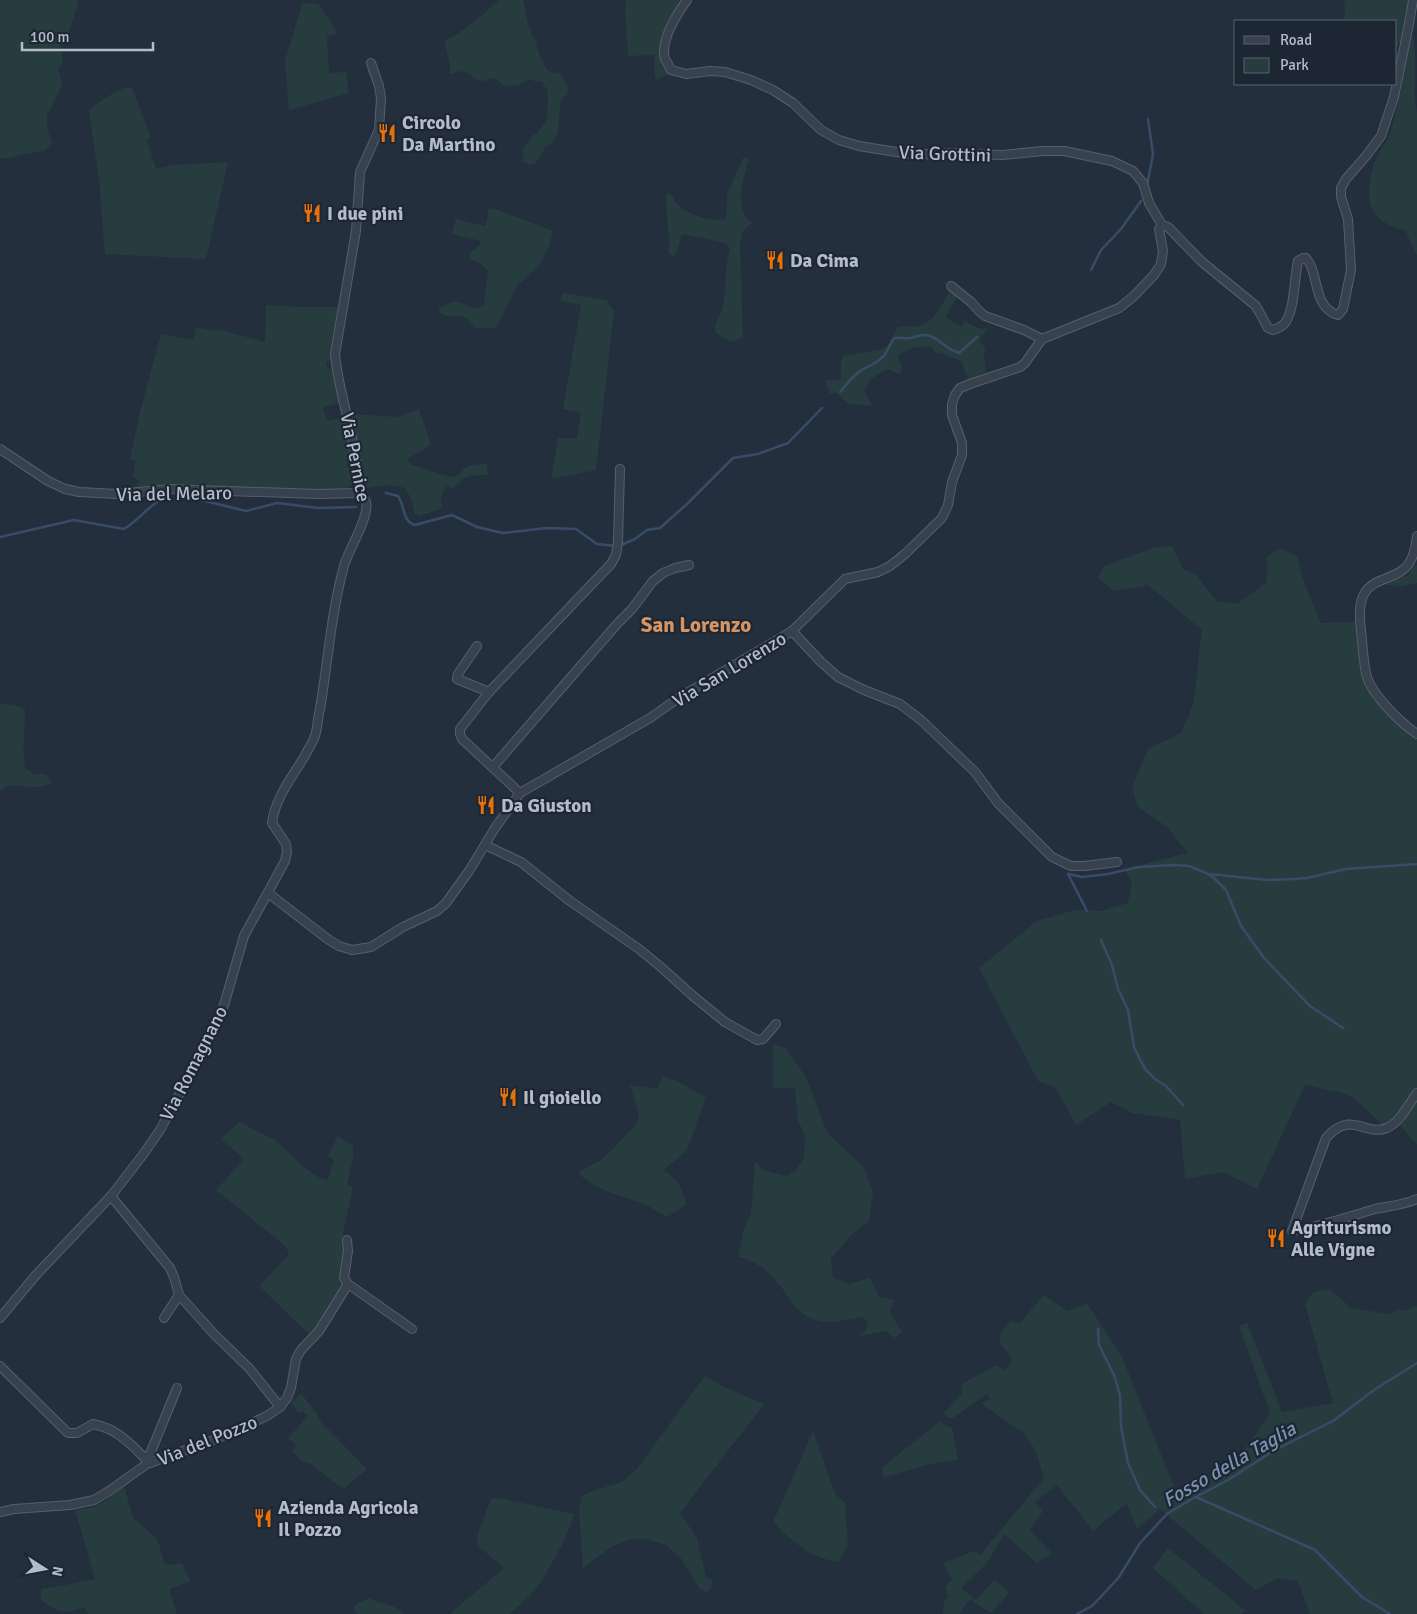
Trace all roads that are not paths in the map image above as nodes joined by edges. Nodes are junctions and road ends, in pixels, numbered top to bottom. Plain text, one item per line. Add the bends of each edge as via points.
1 (687, 0) edge
2 (1413, 0) edge
3 (371, 63) dead end
4 (1397, 82) edge
5 (1396, 85) edge
6 (1162, 225) junction
7 (951, 286) dead end
8 (1042, 339) junction
9 (0, 449) edge
10 (620, 470) dead end
11 (361, 495) junction
12 (1417, 536) edge
13 (689, 565) dead end
14 (792, 631) junction
15 (476, 646) dead end
16 (489, 692) junction
17 (1417, 734) edge
18 (493, 767) junction
19 (520, 793) junction
20 (485, 845) junction
21 (1117, 862) dead end
22 (268, 893) junction
23 (776, 1024) dead end
24 (1417, 1093) edge
25 (111, 1196) junction
26 (1417, 1199) edge
27 (347, 1240) dead end
28 (348, 1284) junction
29 (179, 1295) junction
30 (0, 1318) edge
31 (164, 1318) dead end
32 (412, 1329) dead end
33 (0, 1366) edge
34 (177, 1388) dead end
35 (280, 1406) junction
36 (150, 1463) junction
37 (0, 1512) edge

1 - 6 street, Via Grottini via 668,33 665,58 671,70 686,74 725,72 751,80 793,103 821,130 859,146 915,155 1064,151 1112,160 1133,171 1143,183
2 - 4 street
3 - 11 street, Via Pernice via 381,98 379,130 360,172 356,231 335,354
5 - 6 street via 1381,136 1341,188 1340,197 1348,219 1351,270 1343,309 1338,315 1331,313 1321,300 1312,267 1303,258 1298,261 1288,317 1278,328 1268,328 1256,306
6 - 8 street via 1159,229 1163,251 1161,264 1133,298 1119,308
7 - 8 street via 985,316
8 - 14 street, Via San Lorenzo via 1020,367 960,388 955,394 952,415 962,443 962,455 942,518 890,566 845,579
9 - 11 street, Via del Melaro via 48,481 79,492 117,494 178,489
10 - 16 street via 618,542 611,564
11 - 22 street, Via Pernice via 366,502 366,510 346,559 335,602 316,732 273,813 272,823 288,852
12 - 17 street via 1413,556 1398,575 1373,584 1364,593 1360,615 1367,678 1376,694
13 - 18 street via 663,573 653,581
14 - 19 street, Via San Lorenzo
14 - 21 street via 838,677 900,704 921,720 975,772 998,803 1052,857 1071,866
15 - 16 street via 458,678
16 - 18 street via 460,729 460,734
18 - 19 street
19 - 20 street, Via San Lorenzo
20 - 22 street, Via San Lorenzo via 446,903 437,911 360,950 345,948 329,940
20 - 23 street via 521,862 662,968 725,1022 757,1040
22 - 25 street, Via Romagnano via 244,936 222,1012 207,1042 160,1130
24 - 26 street via 1400,1118 1387,1128 1377,1130 1350,1124 1340,1126 1326,1138 1292,1231
25 - 29 street via 170,1268
25 - 30 street, Via Romagnano
27 - 28 street via 344,1278
28 - 32 street
28 - 35 street, Via del Pozzo via 319,1331 296,1359 291,1388
29 - 31 street
29 - 35 street via 250,1369
33 - 36 street via 68,1433 77,1433 93,1424 115,1431
34 - 36 street via 150,1454
35 - 36 street, Via del Pozzo via 267,1416 211,1441
36 - 37 street, Via del Pozzo via 94,1500

